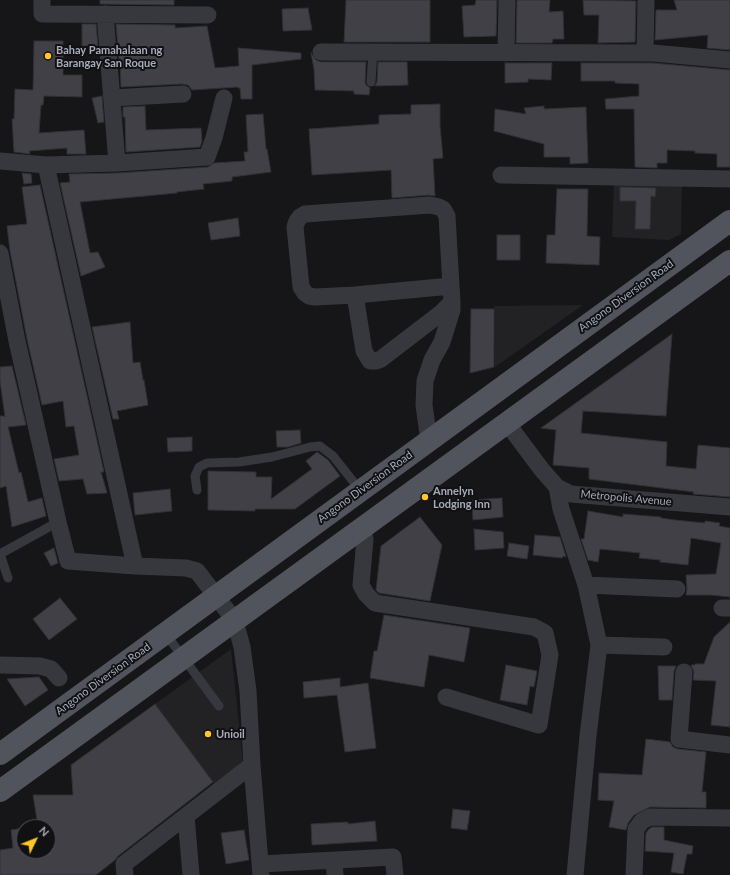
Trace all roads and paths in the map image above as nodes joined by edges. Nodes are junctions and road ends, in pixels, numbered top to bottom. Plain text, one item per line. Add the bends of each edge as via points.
1 (42, 0) edge
2 (507, 0) edge
3 (646, 0) edge
4 (105, 14) junction
5 (208, 15) dead end
6 (321, 52) dead end
7 (373, 52) junction
8 (506, 53) junction
9 (645, 53) junction
10 (730, 60) edge
11 (371, 82) dead end
12 (183, 94) dead end
13 (112, 98) junction
14 (224, 98) dead end
15 (0, 161) edge
16 (117, 163) junction
17 (46, 165) junction
18 (501, 175) dead end
19 (730, 179) edge
20 (730, 221) edge
21 (0, 253) edge
22 (730, 261) edge
23 (452, 294) junction
24 (355, 295) junction
25 (612, 307) junction
26 (631, 333) junction
27 (507, 423) junction
28 (429, 441) junction
29 (557, 487) junction
30 (197, 490) dead end
31 (360, 490) junction
32 (730, 507) edge
33 (58, 522) junction
34 (370, 522) junction
35 (0, 554) edge
36 (135, 566) junction
37 (8, 578) dead end
38 (586, 585) junction
39 (677, 589) dead end
40 (216, 596) junction
41 (235, 621) junction
42 (165, 633) junction
43 (599, 645) junction
44 (664, 647) dead end
45 (184, 659) junction
46 (0, 665) edge
47 (684, 672) dead end
48 (59, 678) dead end
49 (446, 697) dead end
50 (219, 706) dead end
51 (730, 745) edge
52 (0, 754) edge
53 (252, 765) junction
54 (0, 791) edge
55 (186, 816) junction
56 (730, 818) edge
57 (335, 868) edge
58 (260, 870) edge
59 (125, 875) edge
60 (191, 875) edge
61 (395, 875) edge
62 (575, 875) edge
63 (634, 875) edge

1 - 4 street via 42,14
2 - 8 street
3 - 9 street
4 - 5 street
4 - 13 street
6 - 7 street
7 - 8 street
7 - 11 lane
8 - 9 street
9 - 10 street
12 - 13 street
13 - 16 street
14 - 16 street via 208,157
15 - 17 street
16 - 17 street
17 - 36 street
18 - 19 street
20 - 25 main road, Angono Diversion Road
21 - 33 street
22 - 26 main road
23 - 24 street
23 - 24 street via 441,313 376,362 370,361 364,351
23 - 24 street via 447,216 443,209 430,205 305,214 300,217 295,227 301,287 305,293 315,297
23 - 28 street via 452,310 448,325 425,381 424,406
25 - 26 main road
25 - 28 main road, Angono Diversion Road
26 - 27 main road
27 - 29 street, Metropolis Avenue
27 - 34 main road
28 - 31 main road, Angono Diversion Road
29 - 32 street, Metropolis Avenue via 571,494
29 - 38 street via 561,509
30 - 31 lane via 195,476 199,467 207,462 239,462 320,446 333,456
31 - 34 main road
31 - 40 main road, Angono Diversion Road
33 - 35 lane
33 - 36 street via 68,562
34 - 41 main road
34 - 49 street via 365,539 361,585 375,603 534,628 545,633 550,654 538,725
35 - 37 lane
36 - 40 street via 186,568 196,571
38 - 39 street
38 - 43 street
40 - 41 street
40 - 42 main road, Angono Diversion Road
41 - 45 main road
41 - 53 street via 242,647 248,691
42 - 45 lane
42 - 52 main road, Angono Diversion Road
43 - 44 street
43 - 62 street
45 - 50 lane
45 - 54 main road
46 - 48 street via 40,666 51,669
47 - 51 street via 679,738
53 - 55 street
53 - 58 street
55 - 59 street via 124,864
55 - 60 street
56 - 63 street via 650,817 642,821 636,829
57 - 58 street
57 - 61 street via 393,857

